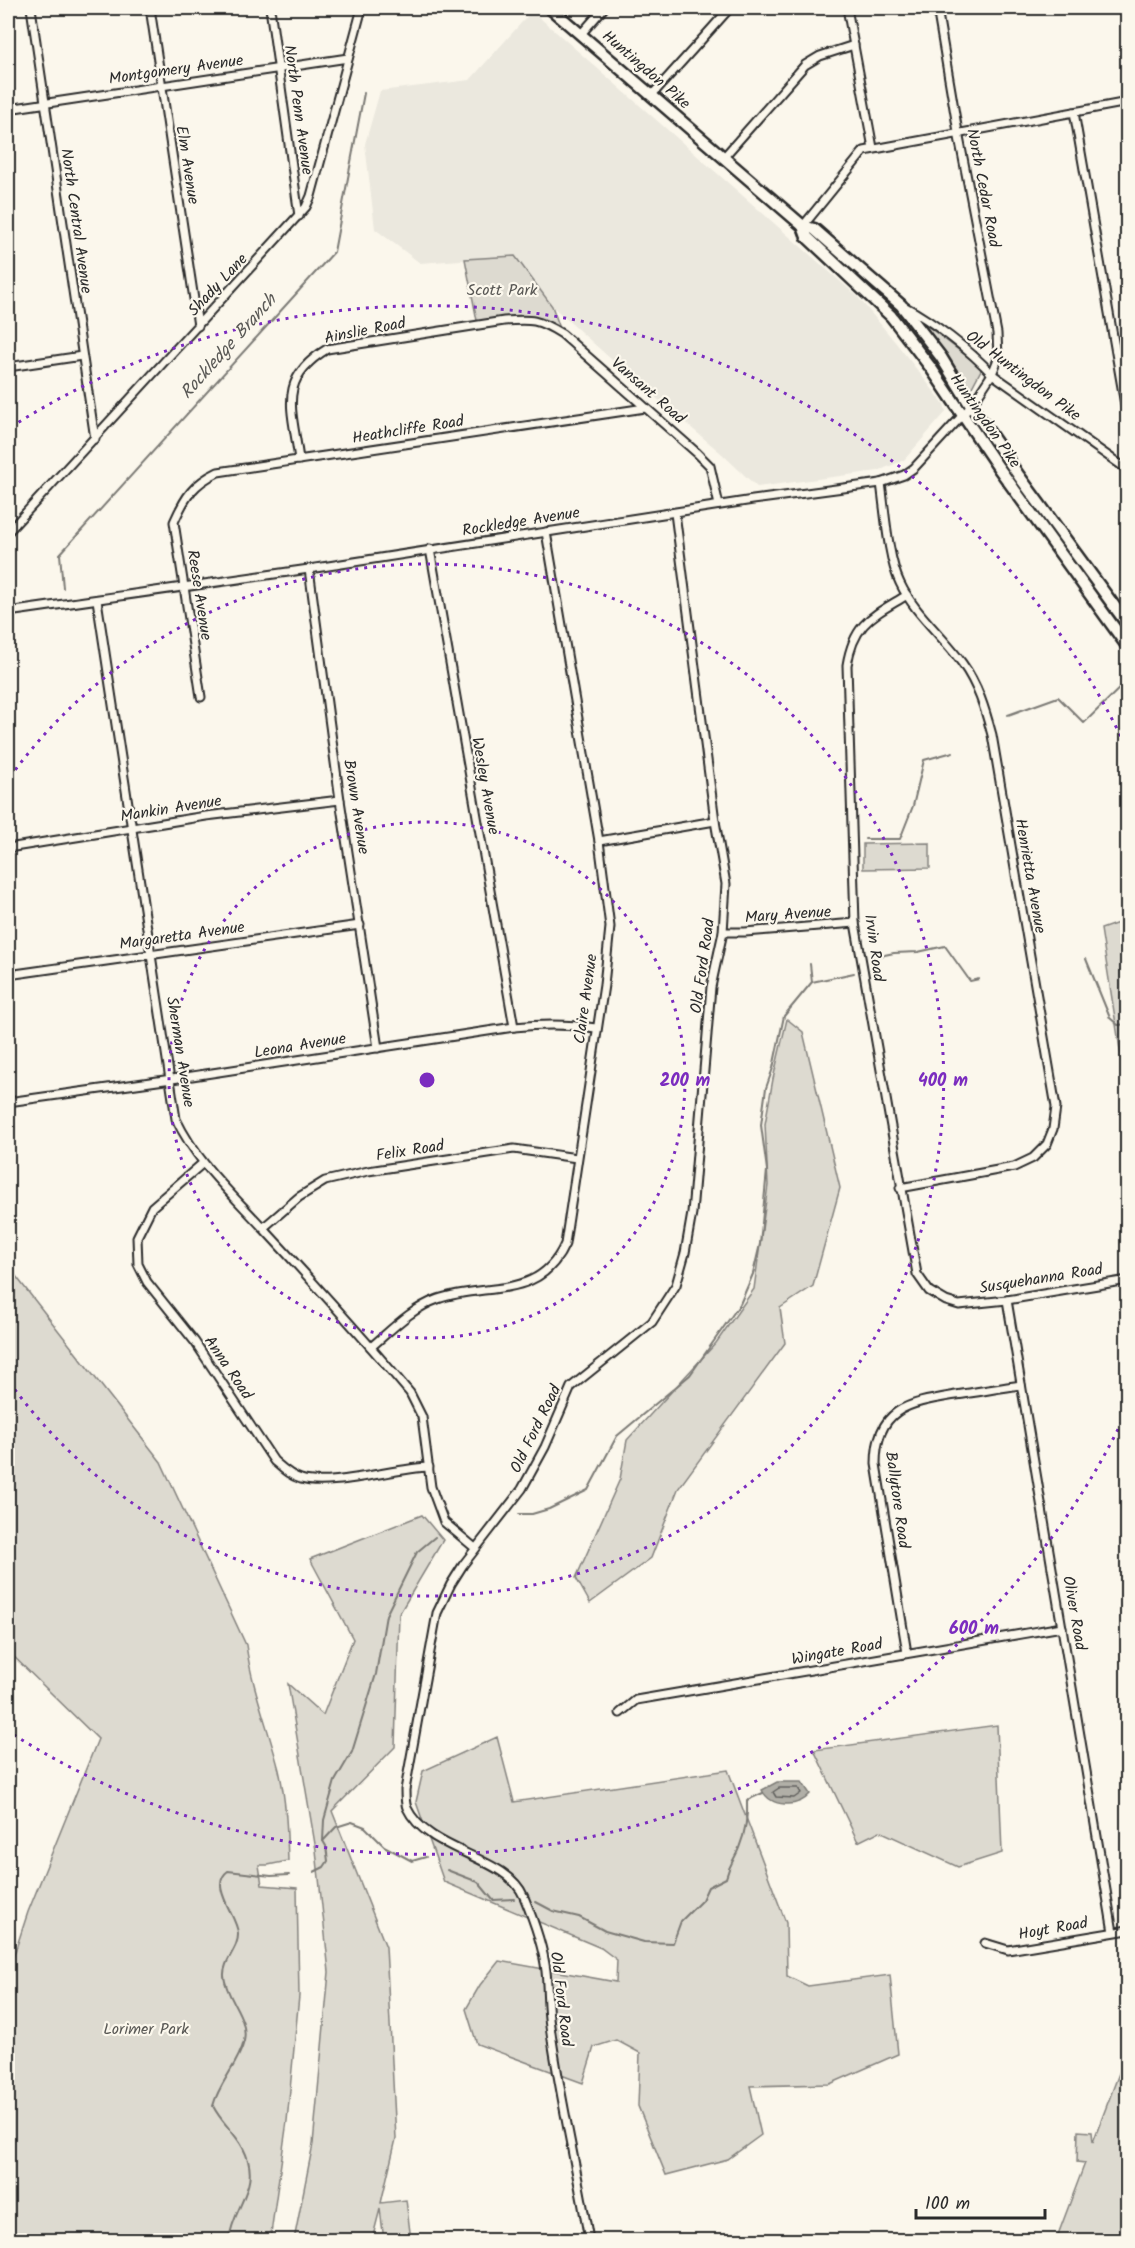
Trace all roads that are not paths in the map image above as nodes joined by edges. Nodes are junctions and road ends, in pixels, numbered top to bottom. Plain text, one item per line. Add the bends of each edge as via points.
1 (31, 8) edge
2 (150, 8) edge
3 (270, 8) edge
4 (362, 8) edge
5 (550, 8) edge
6 (604, 8) edge
7 (730, 8) edge
8 (847, 8) edge
9 (937, 8) edge
10 (581, 34) junction
11 (854, 45) junction
12 (348, 58) junction
13 (279, 69) junction
14 (161, 86) junction
15 (651, 96) junction
16 (1128, 102) edge
17 (46, 104) junction
18 (8, 109) edge
19 (1074, 112) junction
20 (958, 132) junction
21 (873, 148) junction
22 (723, 158) junction
23 (299, 216) junction
24 (803, 226) junction
25 (902, 305) junction
26 (532, 319) joint
27 (198, 326) junction
28 (82, 356) junction
29 (8, 367) edge
30 (992, 374) junction
31 (971, 406) junction
32 (645, 408) junction
33 (963, 416) junction
34 (1128, 422) edge
35 (95, 439) junction
36 (298, 460) junction
37 (1127, 469) edge
38 (881, 483) junction
39 (184, 499) joint
40 (719, 505) junction
41 (675, 513) junction
42 (8, 532) edge
43 (546, 532) junction
44 (430, 549) junction
45 (309, 569) junction
46 (183, 586) junction
47 (907, 595) junction
48 (97, 600) junction
49 (8, 612) edge
50 (1128, 625) edge
51 (1128, 647) edge
52 (201, 697) dead end
53 (340, 800) junction
54 (715, 821) junction
55 (133, 829) junction
56 (599, 841) junction
57 (8, 848) edge
58 (855, 923) junction
59 (360, 925) junction
60 (723, 932) junction
61 (152, 953) junction
62 (8, 975) edge
63 (514, 1027) junction
64 (596, 1028) junction
65 (378, 1048) junction
66 (169, 1080) junction
67 (8, 1102) edge
68 (577, 1158) junction
69 (203, 1163) junction
70 (900, 1188) junction
71 (263, 1228) junction
72 (1128, 1280) edge
73 (1007, 1300) junction
74 (959, 1305) joint
75 (371, 1347) junction
76 (1021, 1384) junction
77 (429, 1467) junction
78 (476, 1548) junction
79 (1062, 1628) junction
80 (907, 1653) junction
81 (620, 1713) dead end
82 (1128, 1930) edge
83 (1113, 1932) junction
84 (985, 1943) dead end
85 (589, 2241) edge

1 - 17 street, North Central Avenue
2 - 14 street, Elm Avenue
3 - 13 street, North Penn Avenue
4 - 12 street, Shady Lane
5 - 10 main road, Huntingdon Pike
6 - 10 street
7 - 15 street
8 - 11 street
9 - 20 street, North Cedar Road
10 - 15 main road, Huntingdon Pike
11 - 21 street
11 - 22 street via 819,56 805,65
12 - 13 street, Montgomery Avenue
12 - 23 street, Shady Lane via 311,196
13 - 14 street, Montgomery Avenue
13 - 23 street, North Penn Avenue
14 - 17 street, Montgomery Avenue
14 - 27 street, Elm Avenue
15 - 22 main road, Huntingdon Pike
16 - 19 street
17 - 18 street, Montgomery Avenue
17 - 28 street, North Central Avenue
19 - 20 street
19 - 34 street
20 - 21 street
20 - 30 street, North Cedar Road via 997,333 998,359
21 - 24 street via 864,151
22 - 24 main road, Huntingdon Pike
23 - 27 street, Shady Lane
24 - 25 main road, Huntingdon Pike via 814,229
24 - 33 main road, Huntingdon Pike via 807,237 891,316
25 - 30 street, Old Huntingdon Pike
25 - 31 main road, Huntingdon Pike
26 - 32 street, Vansant Road via 562,334
26 - 36 street, Ainslie Road via 327,349 309,360 290,393
27 - 35 street, Shady Lane
28 - 29 street
28 - 35 street, North Central Avenue
30 - 31 street, Rockledge Avenue
30 - 37 street, Old Huntingdon Pike
31 - 33 street, Rockledge Avenue
31 - 50 main road, Huntingdon Pike
32 - 36 street, Heathcliffe Road
32 - 40 street, Vansant Road via 710,466
33 - 38 street, Rockledge Avenue via 914,468 904,476
33 - 51 main road, Huntingdon Pike
35 - 42 street, Shady Lane
36 - 39 street, Heathcliffe Road via 218,472 202,480
38 - 40 street, Rockledge Avenue
38 - 47 street, Henrietta Avenue via 893,558
39 - 46 street, Reese Avenue via 174,522
40 - 41 street, Rockledge Avenue
41 - 43 street, Rockledge Avenue
41 - 54 street, Old Ford Road
43 - 44 street, Rockledge Avenue
43 - 56 street, Claire Avenue
44 - 45 street, Rockledge Avenue
44 - 63 street, Wesley Avenue
45 - 46 street, Rockledge Avenue
45 - 53 street, Brown Avenue
46 - 48 street, Rockledge Avenue
46 - 52 street, Reese Avenue
47 - 58 street, Irvin Road via 857,631 847,665
47 - 70 street, Henrietta Avenue via 964,665 981,695 992,735 1056,1107 1047,1144 1033,1158 1014,1167
48 - 49 street, Rockledge Avenue
48 - 55 street, Sherman Avenue
53 - 55 street, Mankin Avenue
53 - 59 street, Brown Avenue
54 - 56 street
54 - 60 street, Old Ford Road via 726,884
55 - 57 street, Mankin Avenue
55 - 61 street, Sherman Avenue
56 - 64 street, Claire Avenue via 610,927
58 - 60 street, Mary Avenue
58 - 70 street, Irvin Road
59 - 61 street, Margaretta Avenue
59 - 65 street, Brown Avenue
60 - 78 street, Old Ford Road via 711,987 692,1213 676,1285 652,1322 571,1387 522,1489
61 - 62 street, Margaretta Avenue
61 - 66 street, Sherman Avenue
63 - 64 street, Leona Avenue via 548,1023
63 - 65 street, Leona Avenue
64 - 68 street, Claire Avenue
65 - 66 street, Leona Avenue
66 - 67 street, Leona Avenue
66 - 69 street, Sherman Avenue via 176,1119
68 - 71 street, Felix Road via 514,1149 368,1171 325,1181
68 - 75 street, Claire Avenue via 565,1244 560,1257 545,1273 524,1284 435,1300
69 - 71 street, Sherman Avenue
69 - 77 street, Anna Road via 145,1217 137,1238 138,1264 274,1461 302,1480 322,1482
70 - 74 street, Irvin Road via 917,1274 929,1291
71 - 75 street, Sherman Avenue
72 - 73 street, Susquehanna Road
73 - 74 street, Susquehanna Road
73 - 76 street, Oliver Road
75 - 77 street, Sherman Avenue via 410,1393 422,1417
76 - 79 street, Oliver Road
76 - 80 street, Ballytore Road via 915,1402 893,1415 882,1430 876,1446 876,1464
77 - 78 street, Sherman Avenue via 431,1487 444,1522
78 - 85 street, Old Ford Road via 437,1613 409,1763 407,1807 434,1837 503,1874 524,1895 543,1954 549,2024
79 - 80 street, Wingate Road
79 - 83 street, Oliver Road
80 - 81 street, Wingate Road via 636,1700
82 - 83 street, Hoyt Road
83 - 84 street, Hoyt Road via 1008,1950

